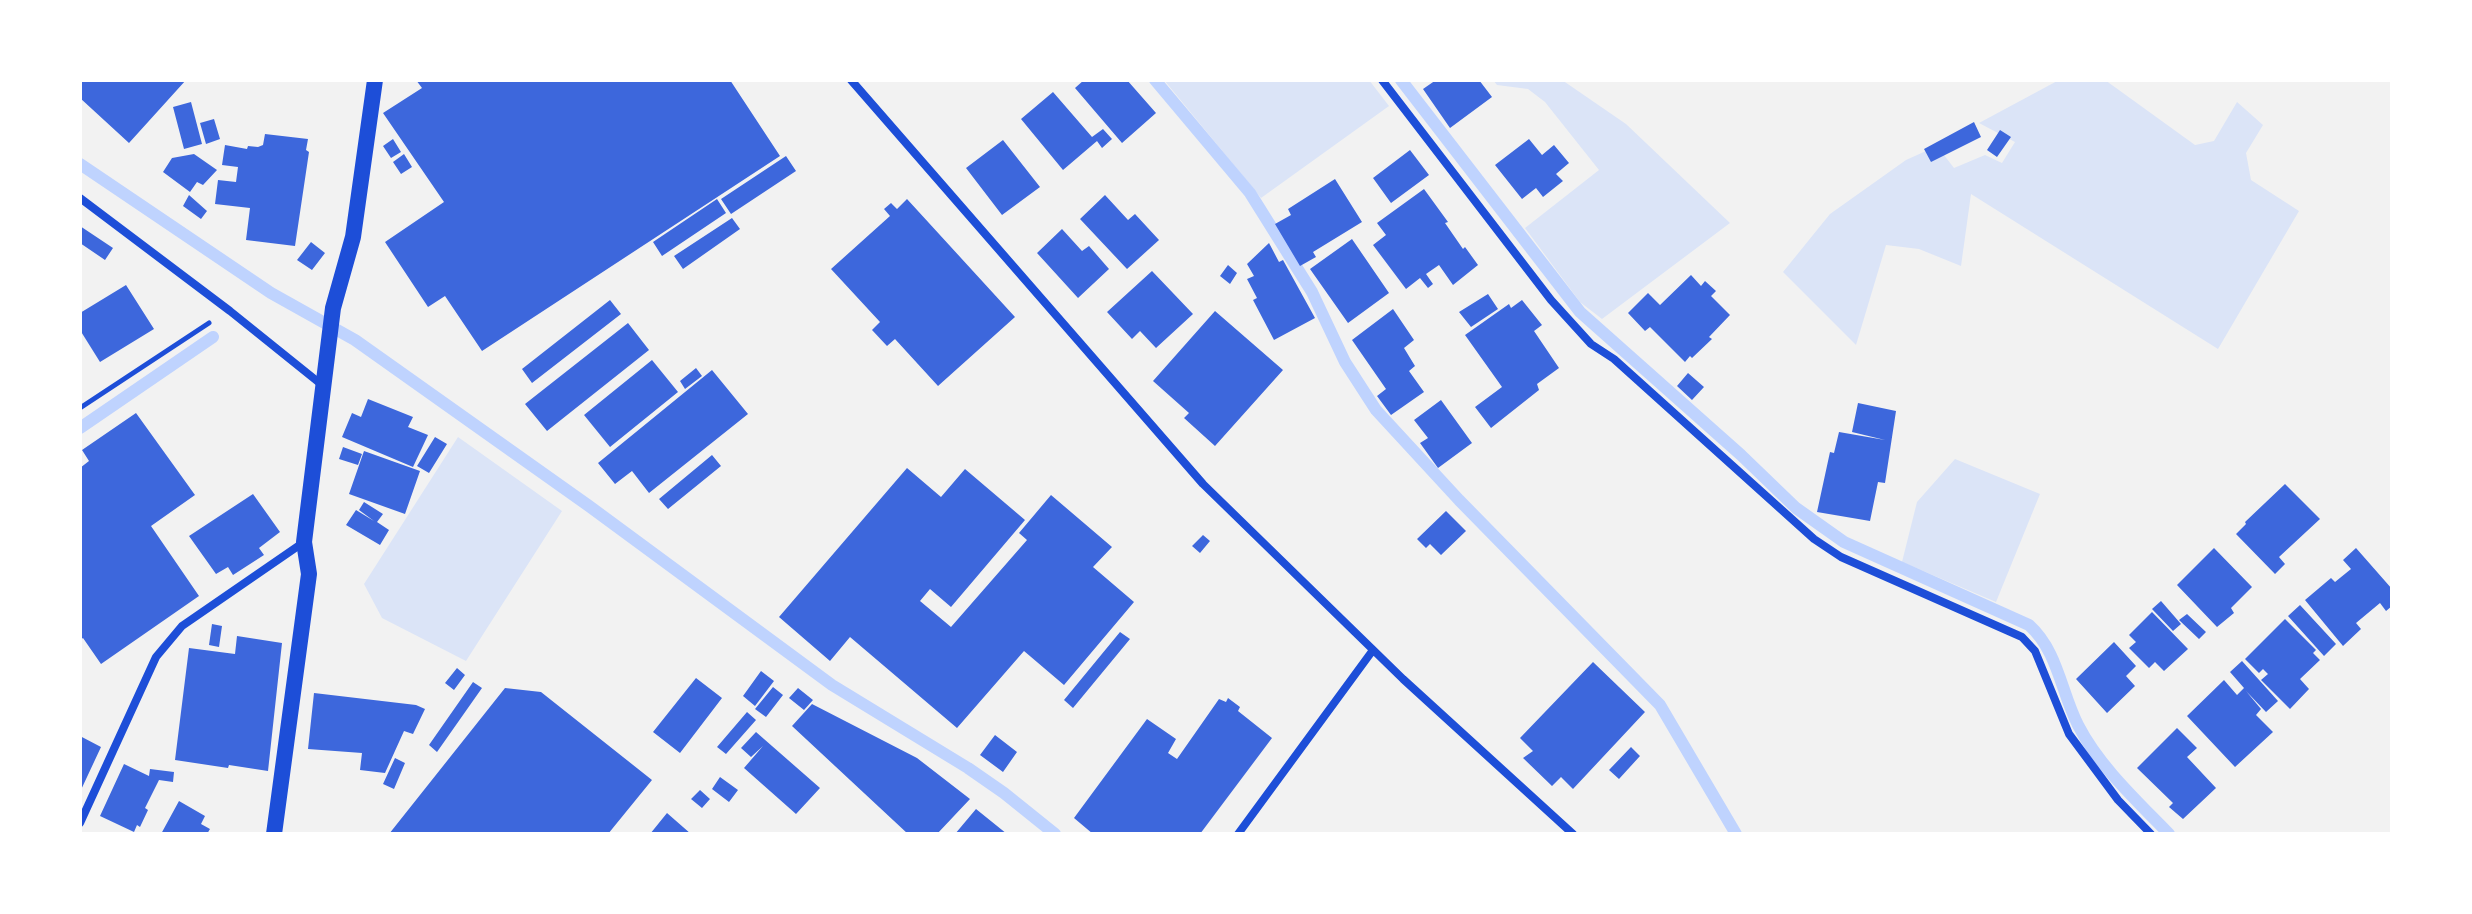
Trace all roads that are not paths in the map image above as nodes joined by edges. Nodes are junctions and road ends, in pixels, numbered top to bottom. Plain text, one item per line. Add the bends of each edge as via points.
1 (375, 80) edge
2 (851, 80) edge
3 (1382, 80) edge
4 (80, 198) edge
5 (322, 386) junction
6 (304, 542) junction
7 (1373, 650) junction
8 (80, 823) edge
9 (274, 834) edge
10 (1238, 834) edge
11 (1573, 834) edge
12 (2151, 834) edge

1 - 5 main road via 353,237 333,308
2 - 7 street via 1203,484
3 - 12 street via 1551,300 1591,344 1814,539 1841,557 2029,643 2069,734
4 - 5 street
5 - 6 main road
6 - 8 street via 182,626 156,657
6 - 9 main road via 309,574
7 - 10 street
7 - 11 street

